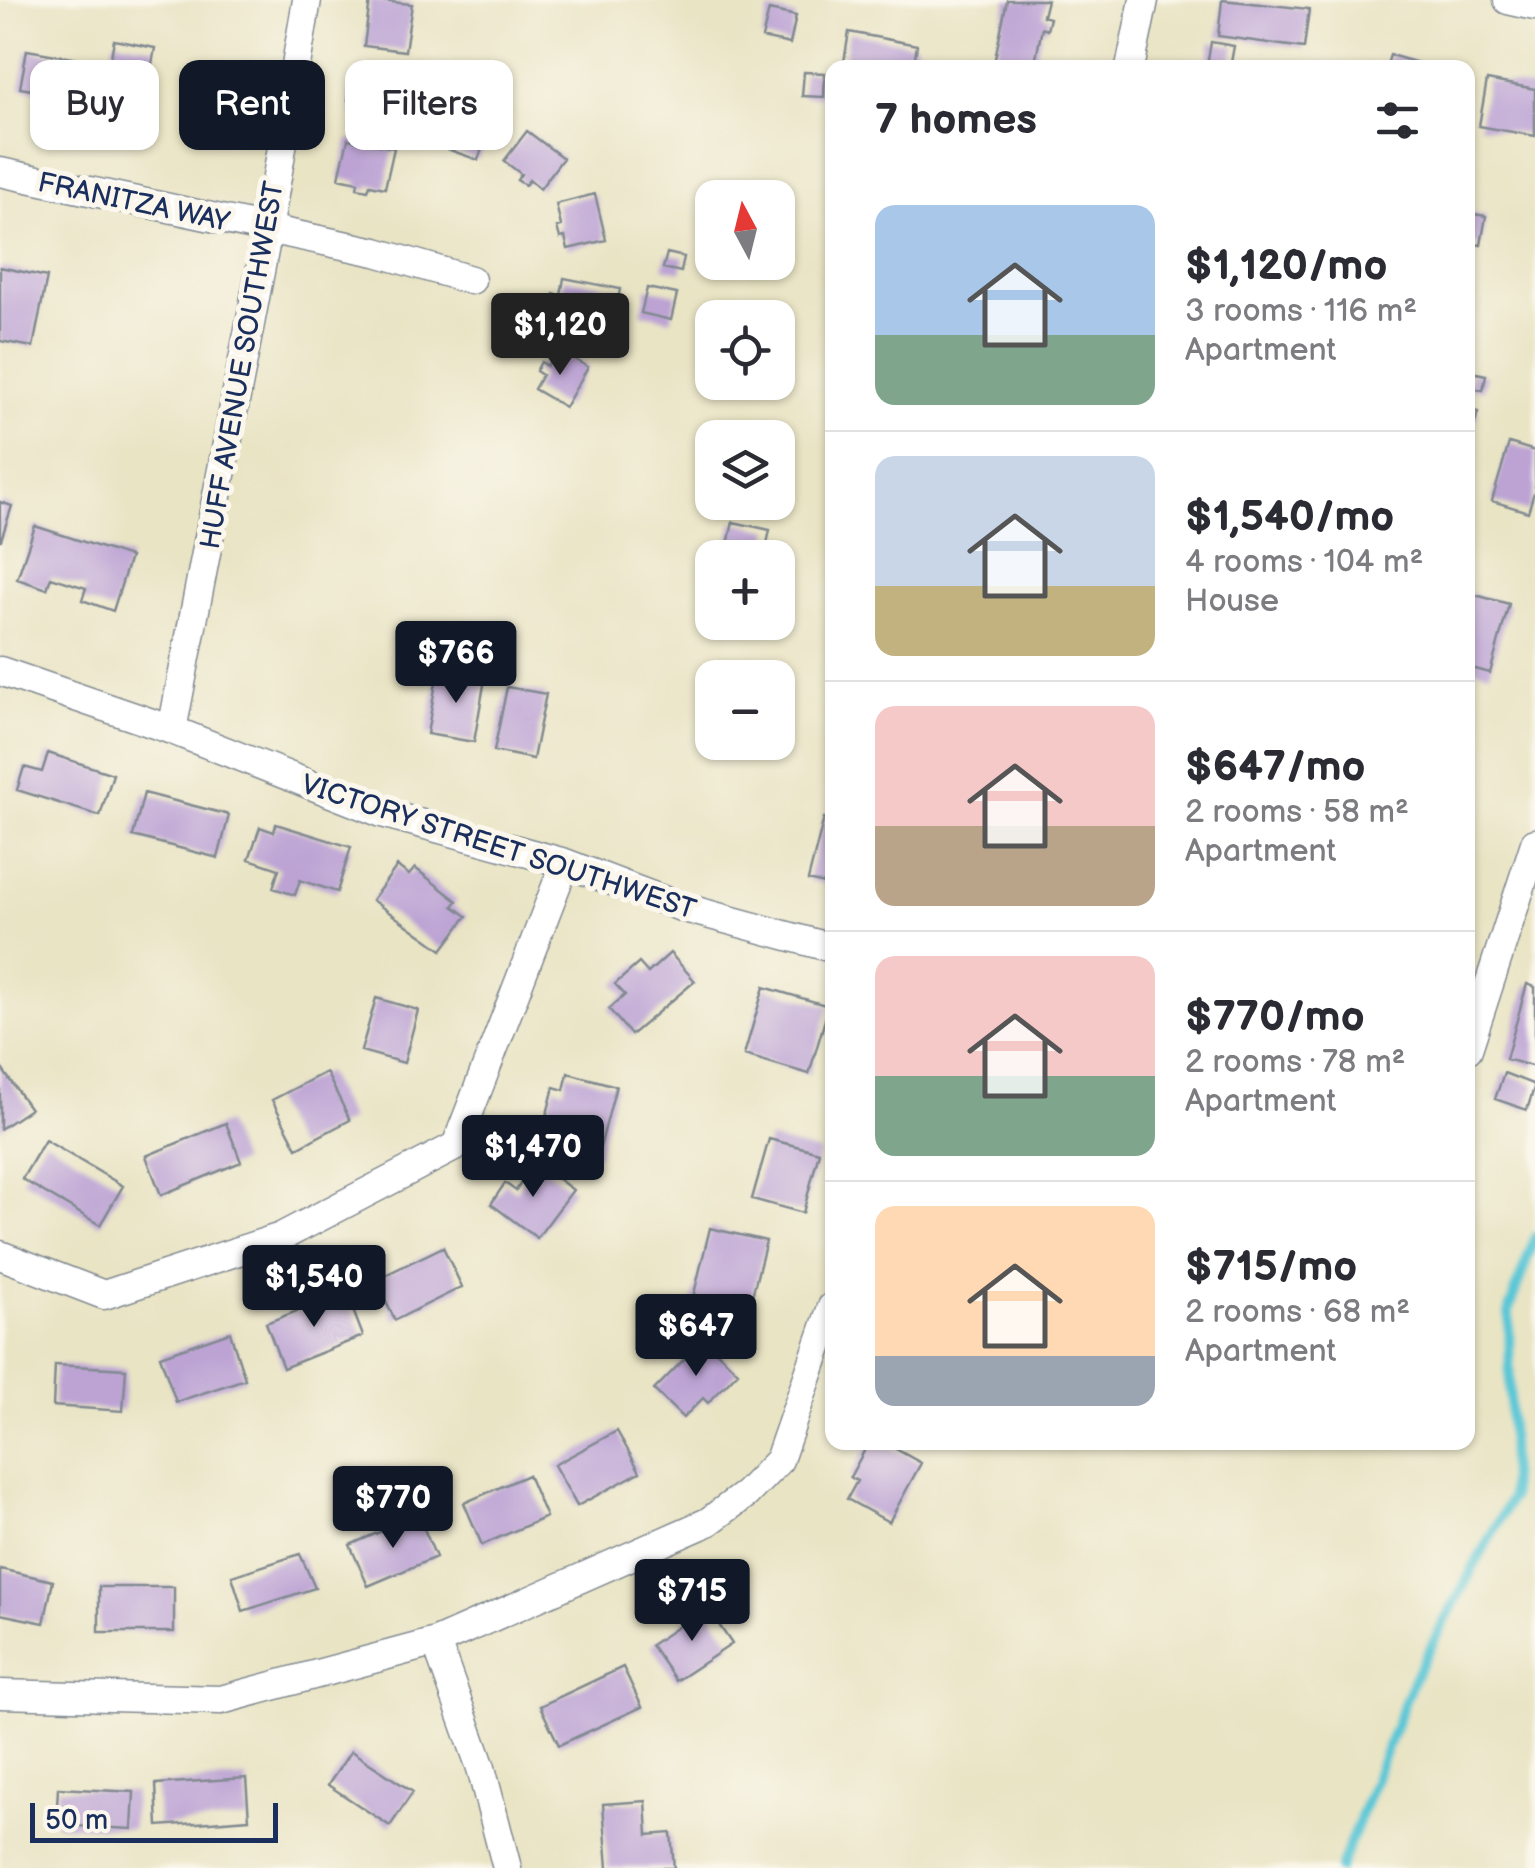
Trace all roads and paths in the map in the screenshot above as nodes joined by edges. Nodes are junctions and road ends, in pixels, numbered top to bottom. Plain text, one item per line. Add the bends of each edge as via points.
1 (307, 0) edge
2 (1144, 0) edge
3 (1508, 0) edge
4 (1535, 6) edge
5 (1132, 60) edge
6 (0, 172) edge
7 (268, 230) junction
8 (471, 280) dead end
9 (0, 671) edge
10 (172, 730) junction
11 (1535, 843) edge
12 (565, 862) junction
13 (825, 946) edge
14 (1475, 1027) edge
15 (0, 1255) edge
16 (825, 1327) edge
17 (436, 1642) junction
18 (0, 1694) edge
19 (507, 1868) edge

1 - 7 street, HUFF AVENUE SOUTHWEST
2 - 5 street
3 - 4 street
6 - 7 street, FRANITZA WAY
7 - 8 street, FRANITZA WAY
7 - 10 street, HUFF AVENUE SOUTHWEST
9 - 10 street, VICTORY STREET SOUTHWEST
10 - 12 street, VICTORY STREET SOUTHWEST via 382,814
11 - 14 street
12 - 13 street, VICTORY STREET SOUTHWEST via 681,908
12 - 15 street via 456,1146 281,1237 104,1295
16 - 17 street via 779,1460 746,1494 708,1522
17 - 18 street via 221,1700
17 - 19 street

